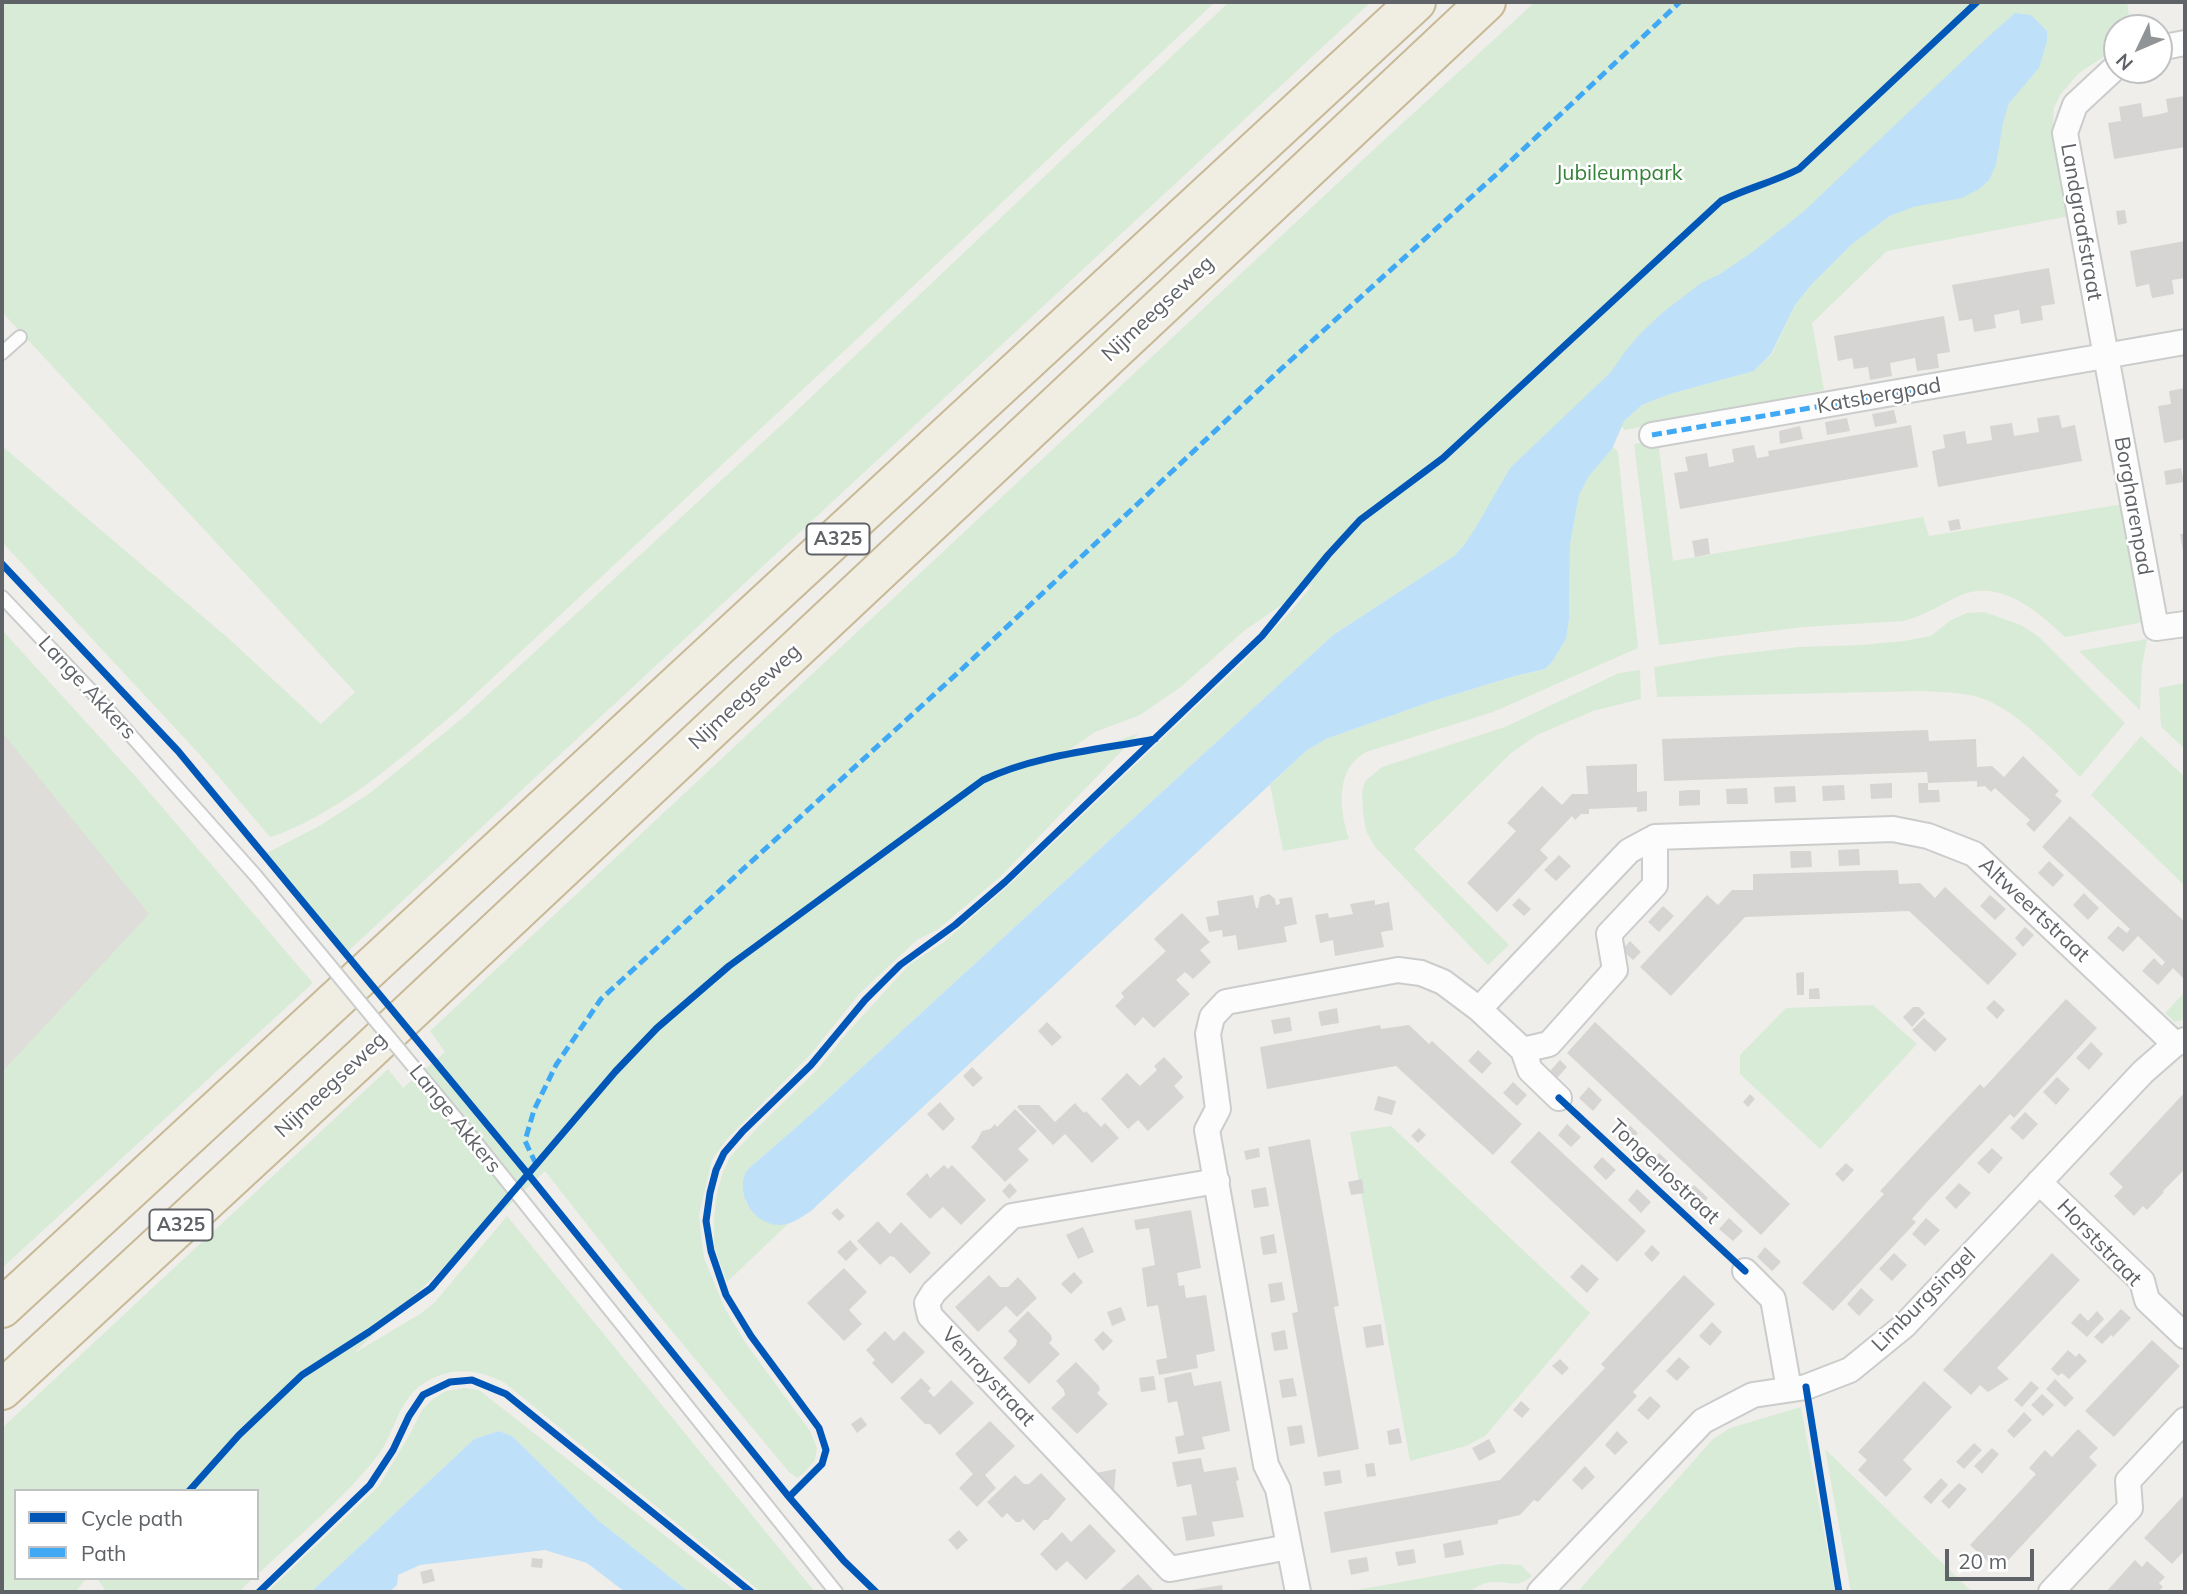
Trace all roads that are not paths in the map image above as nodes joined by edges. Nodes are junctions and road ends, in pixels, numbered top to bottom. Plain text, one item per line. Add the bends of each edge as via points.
1 (1416, 2) edge
2 (1486, 2) edge
3 (2103, 79) edge
4 (20, 337) dead end
5 (2185, 342) edge
6 (2, 353) edge
7 (2105, 356) junction
8 (1652, 435) dead end
9 (2, 597) edge
10 (2185, 624) edge
11 (1655, 837) junction
12 (1479, 1009) junction
13 (2180, 1042) edge
14 (1523, 1051) junction
15 (1559, 1098) dead end
16 (1217, 1181) junction
17 (2039, 1182) junction
18 (1745, 1271) dead end
19 (2, 1308) edge
20 (2185, 1336) edge
21 (1789, 1389) junction
22 (2, 1390) edge
23 (2185, 1420) edge
24 (1289, 1547) junction
25 (836, 1592) edge
26 (1298, 1592) edge
27 (1540, 1592) edge
28 (2050, 1592) edge

1 - 19 highway, A325
2 - 22 highway, Nijmeegseweg / A325
3 - 7 street, Landgraafstraat via 2075,105 2065,133
4 - 6 lane
5 - 7 street, Katsbergpad
7 - 8 street, Katsbergpad
7 - 10 street, Borgharenpad via 2156,628
9 - 25 lane, Lange Akkers, bridge via 256,876
11 - 12 street, Altweertstraat via 1629,851
11 - 13 street, Altweertstraat via 1893,829 1963,849 1990,868
11 - 14 street via 1655,885 1609,934 1615,970 1549,1044
12 - 14 street
12 - 16 street via 1443,982 1398,970 1226,1002 1212,1017 1208,1034 1218,1109 1207,1130
13 - 17 street, Limburgsingel via 2143,1072
14 - 15 street via 1530,1070
16 - 24 street via 1266,1465 1278,1489
16 - 24 street, Venraystraat via 1012,1216 934,1292 928,1303 930,1316 1170,1569
17 - 20 street, Horststraat via 2142,1281 2147,1300
17 - 21 street, Limburgsingel via 1897,1331 1850,1370
18 - 21 street via 1773,1299
21 - 27 street, Limburgsingel via 1753,1395 1703,1421
23 - 28 street via 2128,1481 2130,1508
24 - 26 street

